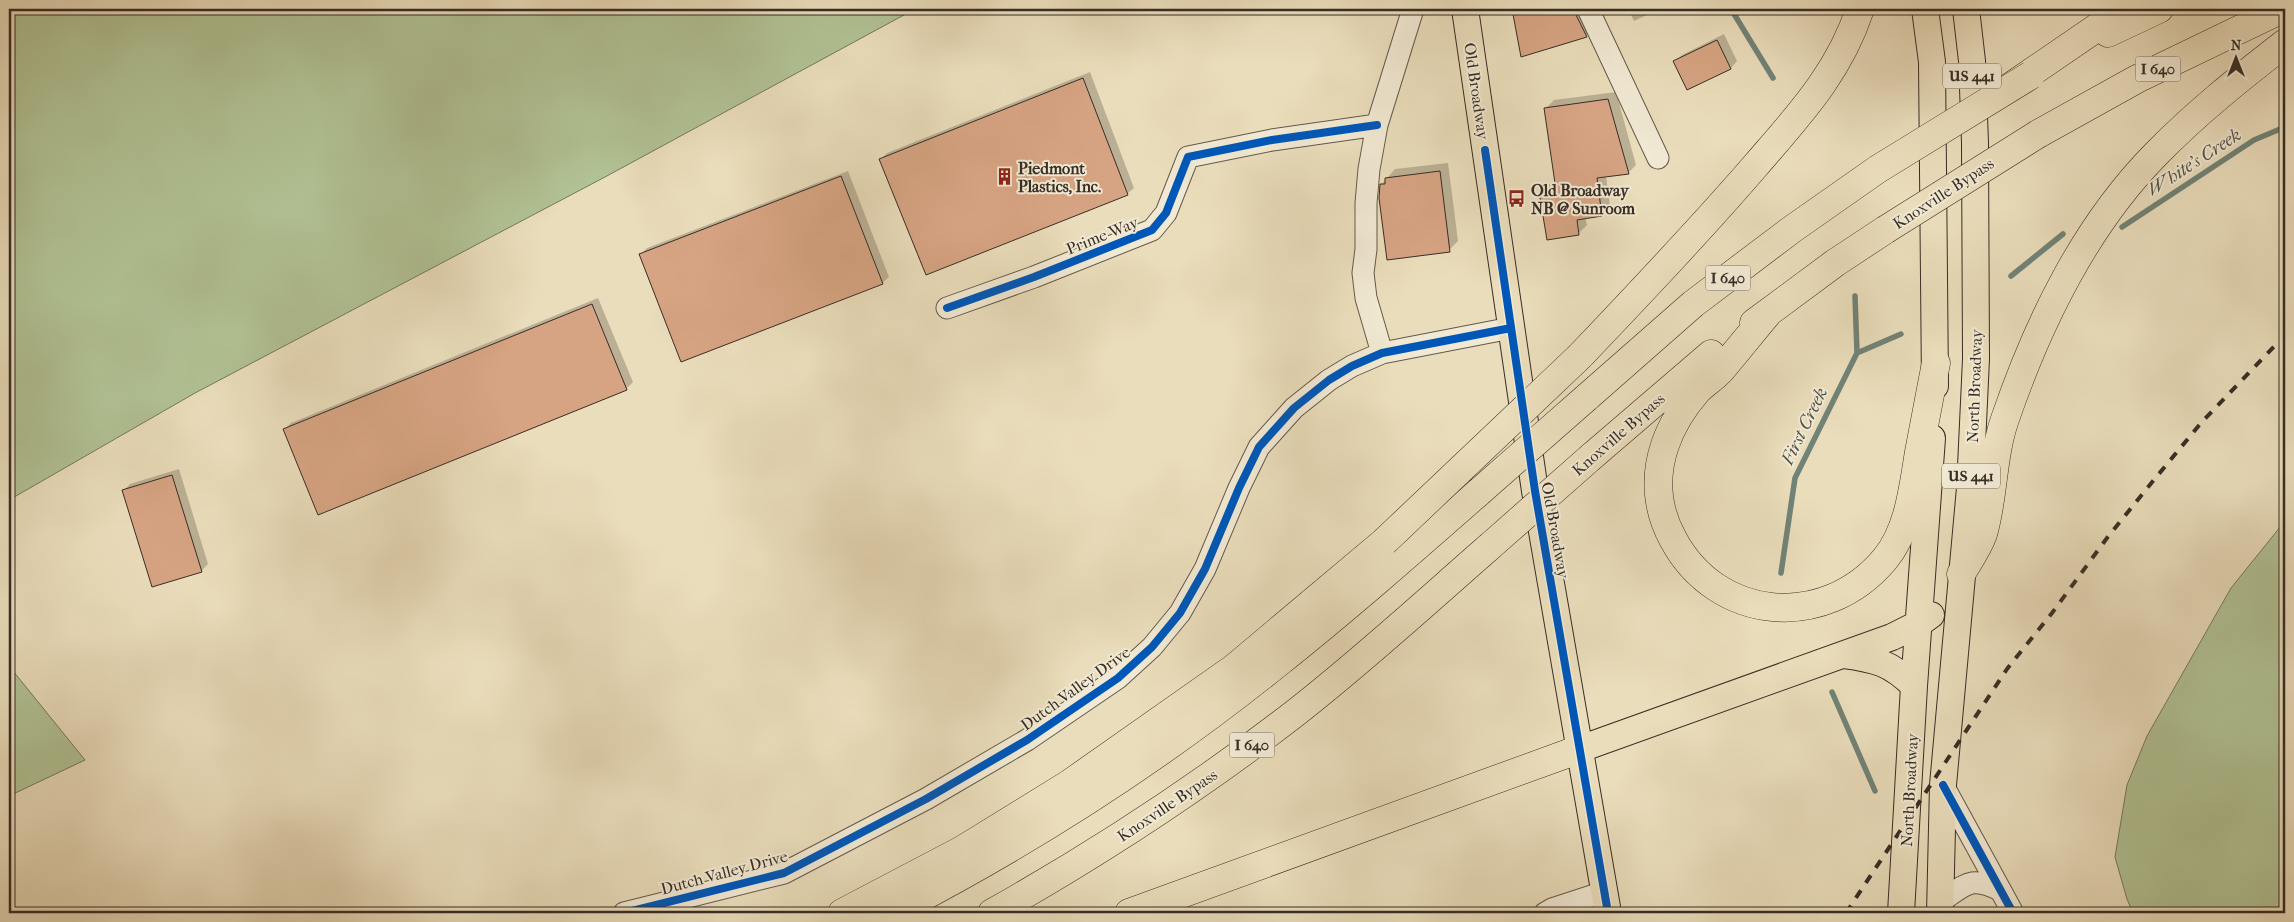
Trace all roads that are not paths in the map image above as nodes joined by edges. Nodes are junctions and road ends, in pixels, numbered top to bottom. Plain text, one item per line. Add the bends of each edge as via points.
1 (1414, 9) edge
2 (1465, 9) edge
3 (1588, 9) edge
4 (1860, 9) edge
5 (1925, 9) edge
6 (1966, 9) edge
7 (2124, 9) edge
8 (2159, 9) edge
9 (2282, 9) edge
10 (2285, 43) edge
11 (1996, 96) junction
12 (1377, 126) junction
13 (1658, 158) dead end
14 (947, 308) dead end
15 (1769, 312) junction
16 (1511, 328) junction
17 (1382, 353) junction
18 (1936, 363) junction
19 (1960, 582) junction
20 (1920, 623) junction
21 (1840, 654) junction
22 (1914, 686) junction
23 (1580, 749) junction
24 (1943, 785) junction
25 (2000, 890) junction
26 (1606, 902) edge
27 (1902, 902) edge
28 (1941, 907) edge
29 (624, 913) edge
30 (842, 913) edge
31 (892, 913) edge
32 (992, 913) edge
33 (1129, 913) edge
34 (1545, 913) edge
35 (2012, 913) edge

1 - 12 street
2 - 16 main road, Old Broadway
3 - 13 street
4 - 30 highway, bridge via 1840,59 1806,108 1696,234 1580,356 1384,542 1234,668 1069,784 962,850
5 - 18 main road, North Broadway / US 441 via 1932,62
6 - 19 main road, North Broadway / US 441 via 1975,143 1976,359 1970,488
7 - 11 highway
8 - 11 highway, I 640, bridge via 2106,34
9 - 15 highway, Knoxville Bypass / I 640, bridge via 2137,79 2038,134 1835,263
10 - 19 highway via 2215,98 2155,155 2115,203 2084,248 2054,299 2025,361 2001,428 1982,535
11 - 31 highway, I 640, bridge via 1878,169 1693,304 1369,589 1278,664 1173,742 1119,780 1008,849
12 - 14 street, Prime Way via 1272,140 1188,157 1166,213 1152,230
12 - 17 street via 1369,169 1363,273 1366,298
15 - 18 highway via 1719,372 1699,389 1671,428 1664,447 1659,482 1659,501 1665,524 1690,565 1710,585 1754,605 1778,608 1824,601 1852,587 1886,558 1909,508
15 - 32 highway, Knoxville Bypass / I 640, bridge via 1722,344 1366,655 1294,713 1141,824
16 - 17 street, Dutch Valley Drive
16 - 23 main road, Old Broadway via 1535,491
17 - 29 street, Dutch Valley Drive via 1329,380 1294,408 1259,446 1205,569 1180,613 1152,647 1118,678 1042,730 926,800 784,873
18 - 20 main road, North Broadway / US 441
19 - 20 main road
19 - 24 main road, North Broadway / US 441
20 - 21 main road via 1892,637
20 - 22 main road, North Broadway / US 441
21 - 22 main road via 1870,658 1890,665
21 - 23 main road
22 - 27 main road, North Broadway / US 441
23 - 26 main road, Old Broadway
23 - 33 highway
24 - 25 street
24 - 28 main road, North Broadway / US 441
25 - 28 street via 1976,881 1966,884
25 - 35 street
26 - 34 street via 1552,908

